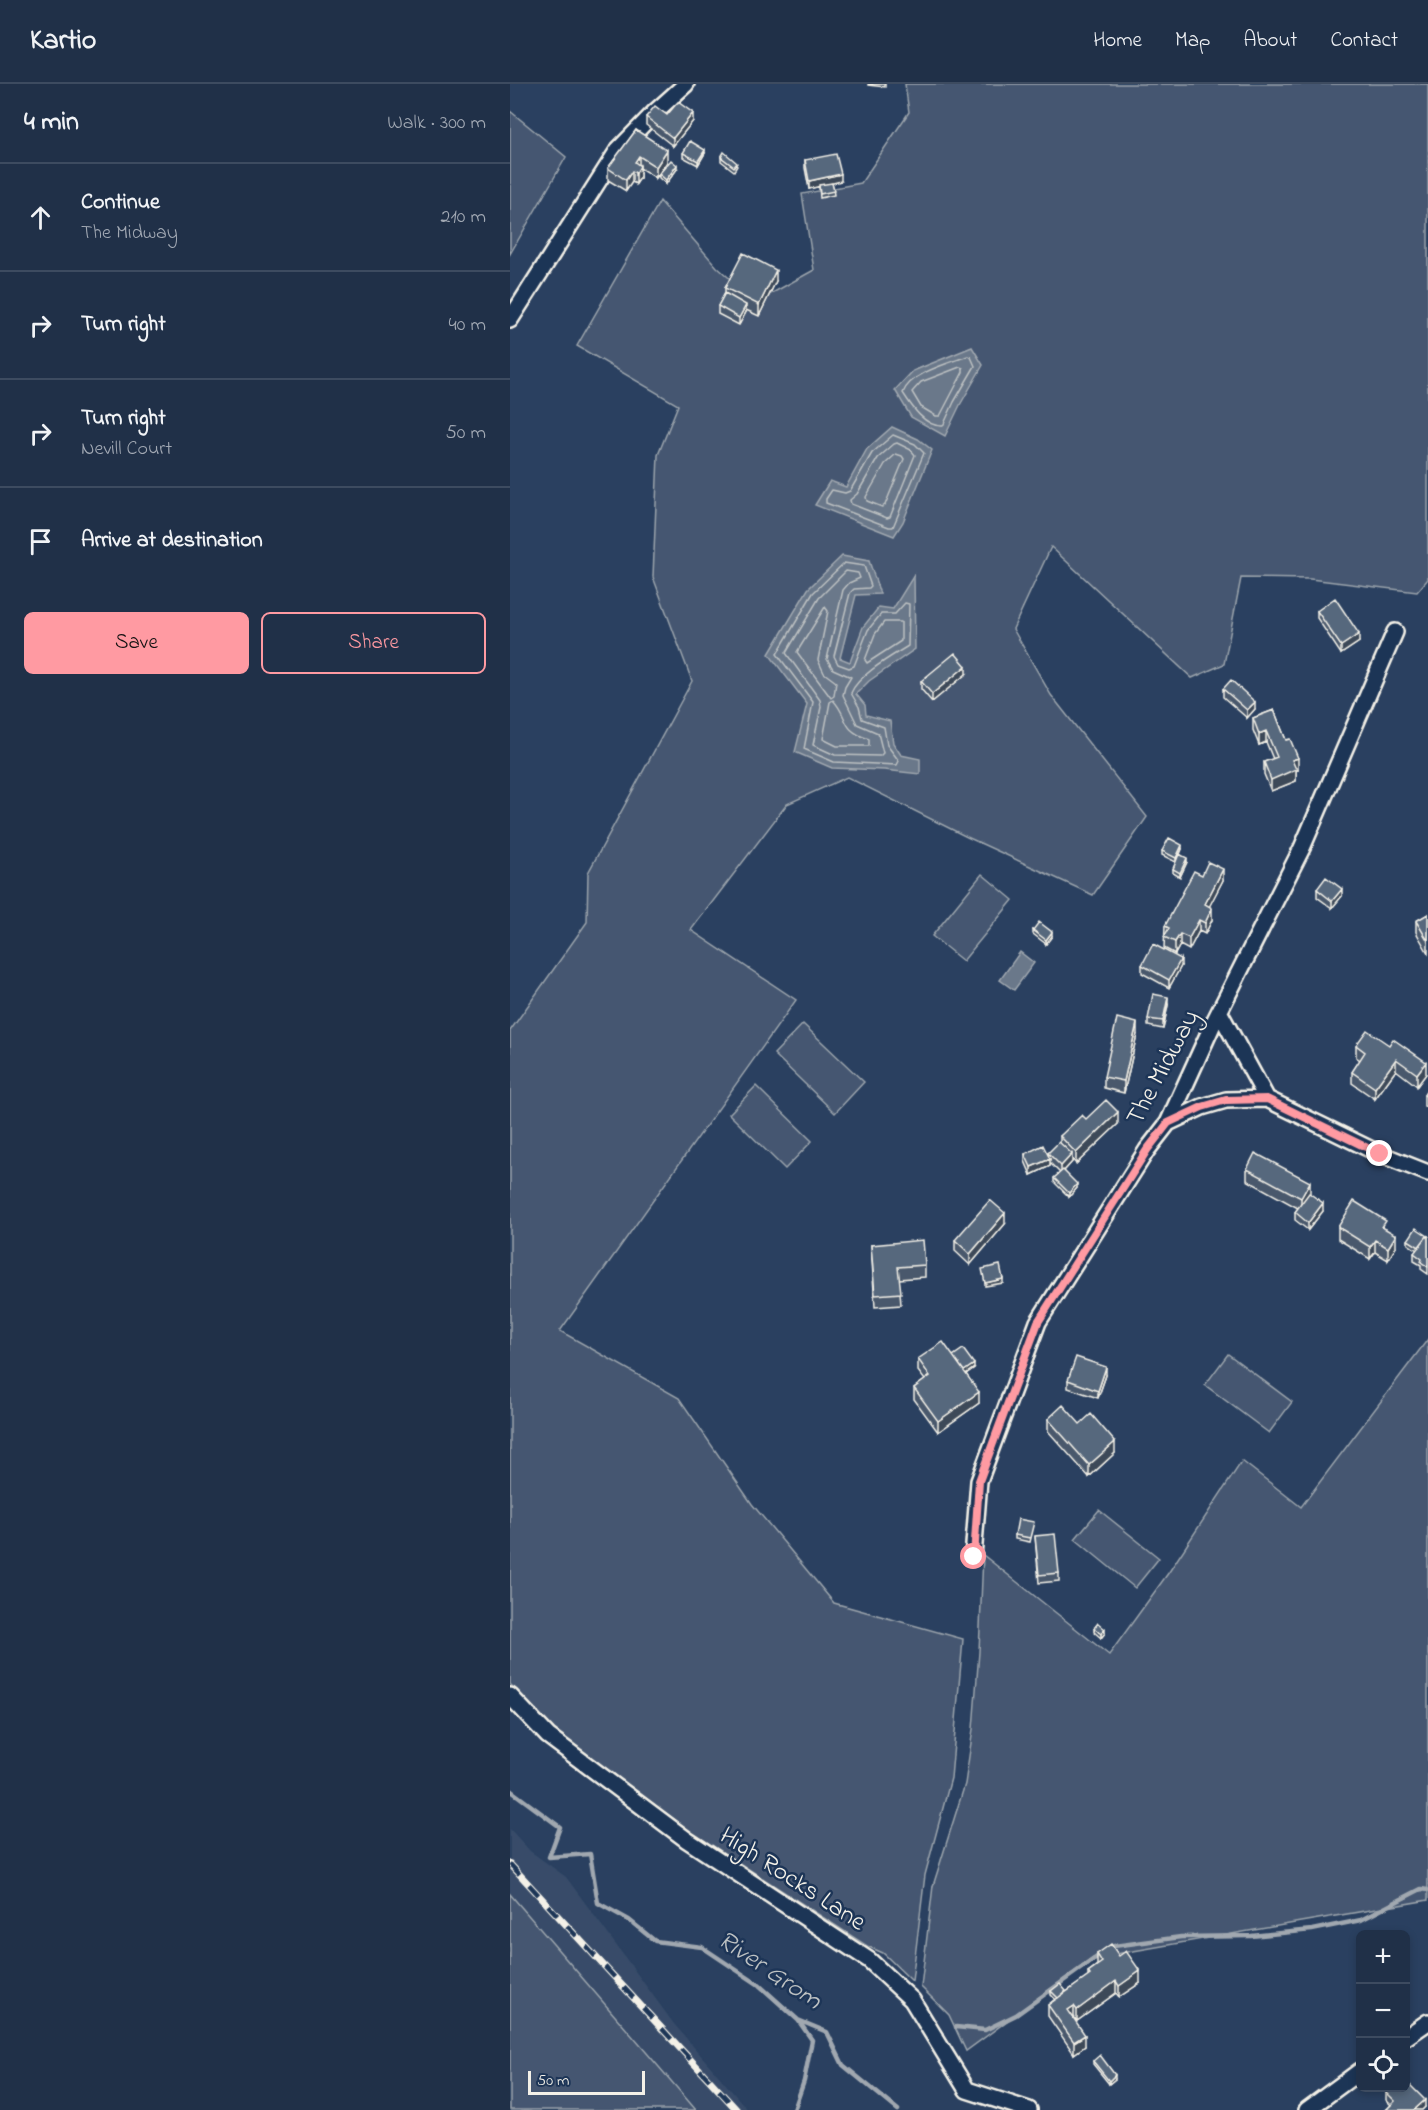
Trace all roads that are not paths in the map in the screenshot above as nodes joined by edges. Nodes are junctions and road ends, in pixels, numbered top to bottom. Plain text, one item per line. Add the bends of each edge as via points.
1 (686, 84) edge
2 (510, 320) edge
3 (1395, 632) dead end
4 (1220, 1013) junction
5 (1267, 1099) junction
6 (1168, 1123) junction
7 (1428, 1173) edge
8 (974, 1557) dead end
9 (510, 1696) edge
10 (1428, 2022) edge
11 (1410, 2034) edge
12 (1356, 2074) edge
13 (1029, 2110) edge
14 (1307, 2110) edge

1 - 2 street via 618,150
3 - 4 street, The Midway via 1302,848
4 - 5 street
4 - 6 street, The Midway
5 - 6 street via 1226,1100
5 - 7 street
6 - 8 street, The Midway via 1038,1322 979,1481
9 - 13 street, High Rocks Lane via 548,1736 687,1840 869,1960 912,2000 967,2090
10 - 11 street
12 - 14 street

